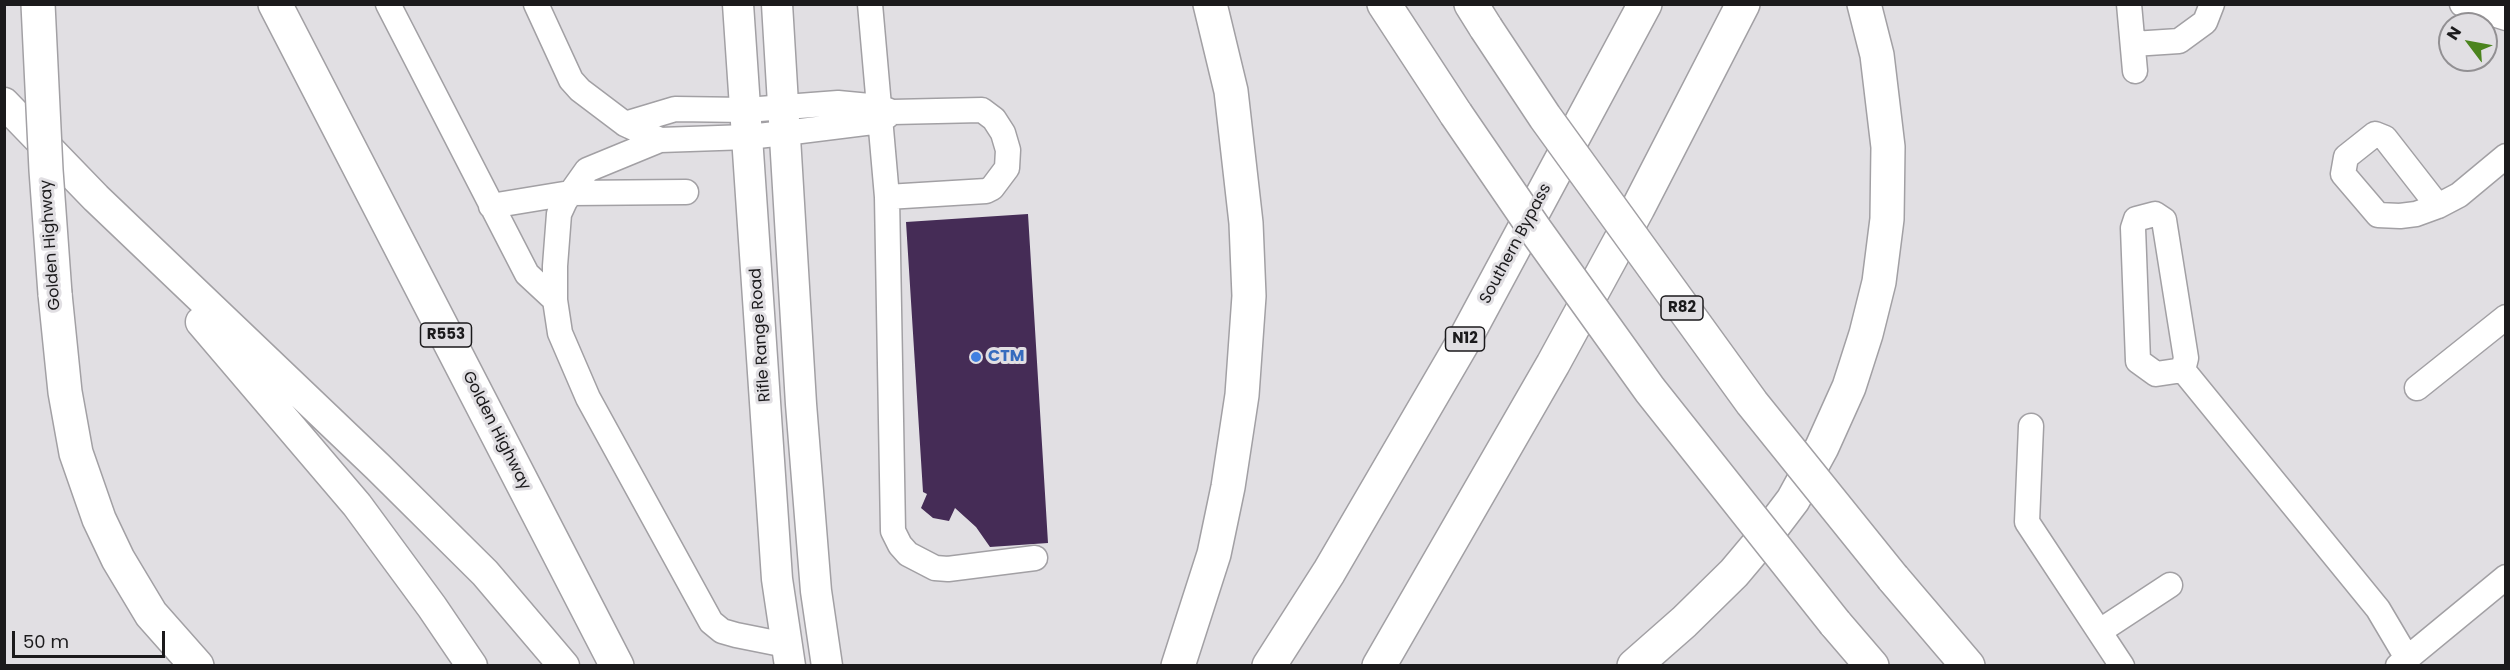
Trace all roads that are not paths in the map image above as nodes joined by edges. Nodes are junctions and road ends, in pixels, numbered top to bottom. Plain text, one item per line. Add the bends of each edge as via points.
1 (38, 4) edge
2 (275, 4) edge
3 (387, 4) edge
4 (536, 4) edge
5 (738, 4) edge
6 (777, 4) edge
7 (870, 4) edge
8 (1210, 4) edge
9 (1384, 4) edge
10 (1645, 4) edge
11 (1743, 4) edge
12 (1864, 4) edge
13 (2129, 4) edge
14 (2212, 4) edge
15 (2462, 4) edge
16 (1478, 16) edge
17 (2505, 18) edge
18 (2133, 44) junction
19 (2134, 71) dead end
20 (4, 103) edge
21 (885, 114) junction
22 (785, 120) junction
23 (626, 124) junction
24 (747, 124) junction
25 (660, 140) junction
26 (2505, 156) edge
27 (604, 162) junction
28 (686, 192) dead end
29 (570, 193) junction
30 (888, 197) junction
31 (96, 198) junction
32 (491, 206) junction
33 (2438, 206) dead end
34 (555, 300) junction
35 (2505, 317) edge
36 (2183, 370) junction
37 (2417, 388) dead end
38 (2031, 426) dead end
39 (1035, 558) dead end
40 (2505, 577) edge
41 (2170, 585) dead end
42 (2100, 631) junction
43 (788, 656) edge
44 (2403, 662) edge
45 (197, 666) edge
46 (472, 666) edge
47 (564, 666) edge
48 (617, 666) edge
49 (827, 666) edge
50 (1178, 666) edge
51 (1269, 666) edge
52 (1379, 666) edge
53 (1634, 666) edge
54 (1872, 666) edge
55 (1968, 666) edge
56 (2122, 666) edge

1 - 45 highway, Golden Highway, bridge via 55,294 76,453 118,559 152,614
2 - 48 highway, Golden Highway / R553
3 - 32 street
4 - 23 street via 571,80 592,101
5 - 24 main road, Rifle Range Road
6 - 22 main road
7 - 21 street
8 - 50 highway via 1231,91 1246,223 1249,296 1242,395 1228,487 1214,554
9 - 54 highway, bridge via 1534,228 1650,390
10 - 51 highway, Southern Bypass / N12 via 1466,337 1329,572
11 - 52 highway via 1564,343
12 - 53 highway via 1877,55 1888,147 1887,219 1879,282 1849,387 1822,447 1771,529 1725,581
13 - 18 street
14 - 18 street via 2205,22 2179,41
15 - 17 street
16 - 55 highway, R82, bridge via 1545,117 1725,367
18 - 19 street
20 - 31 main road
21 - 22 street
21 - 30 street
21 - 30 street via 982,110 994,119 1008,150 1007,168 993,189
22 - 24 street
22 - 49 main road via 805,451 816,591
23 - 24 street via 675,109
23 - 25 street
23 - 27 street
24 - 25 street
24 - 43 main road, Rifle Range Road via 777,579
25 - 27 street
26 - 33 street via 2459,195
27 - 29 street via 587,170
28 - 29 street
29 - 32 street
29 - 34 street via 559,214
30 - 39 street via 893,531 908,554 935,568
31 - 46 main road via 357,506
31 - 47 main road via 485,573
32 - 34 street via 527,274
34 - 43 street via 560,333 588,398 711,622 722,631
35 - 37 street
36 - 36 street via 2186,358 2164,220 2155,214 2136,219 2133,228 2138,361 2156,374
36 - 44 street via 2378,609
38 - 42 street via 2027,522
40 - 44 street
41 - 42 street
42 - 56 street

